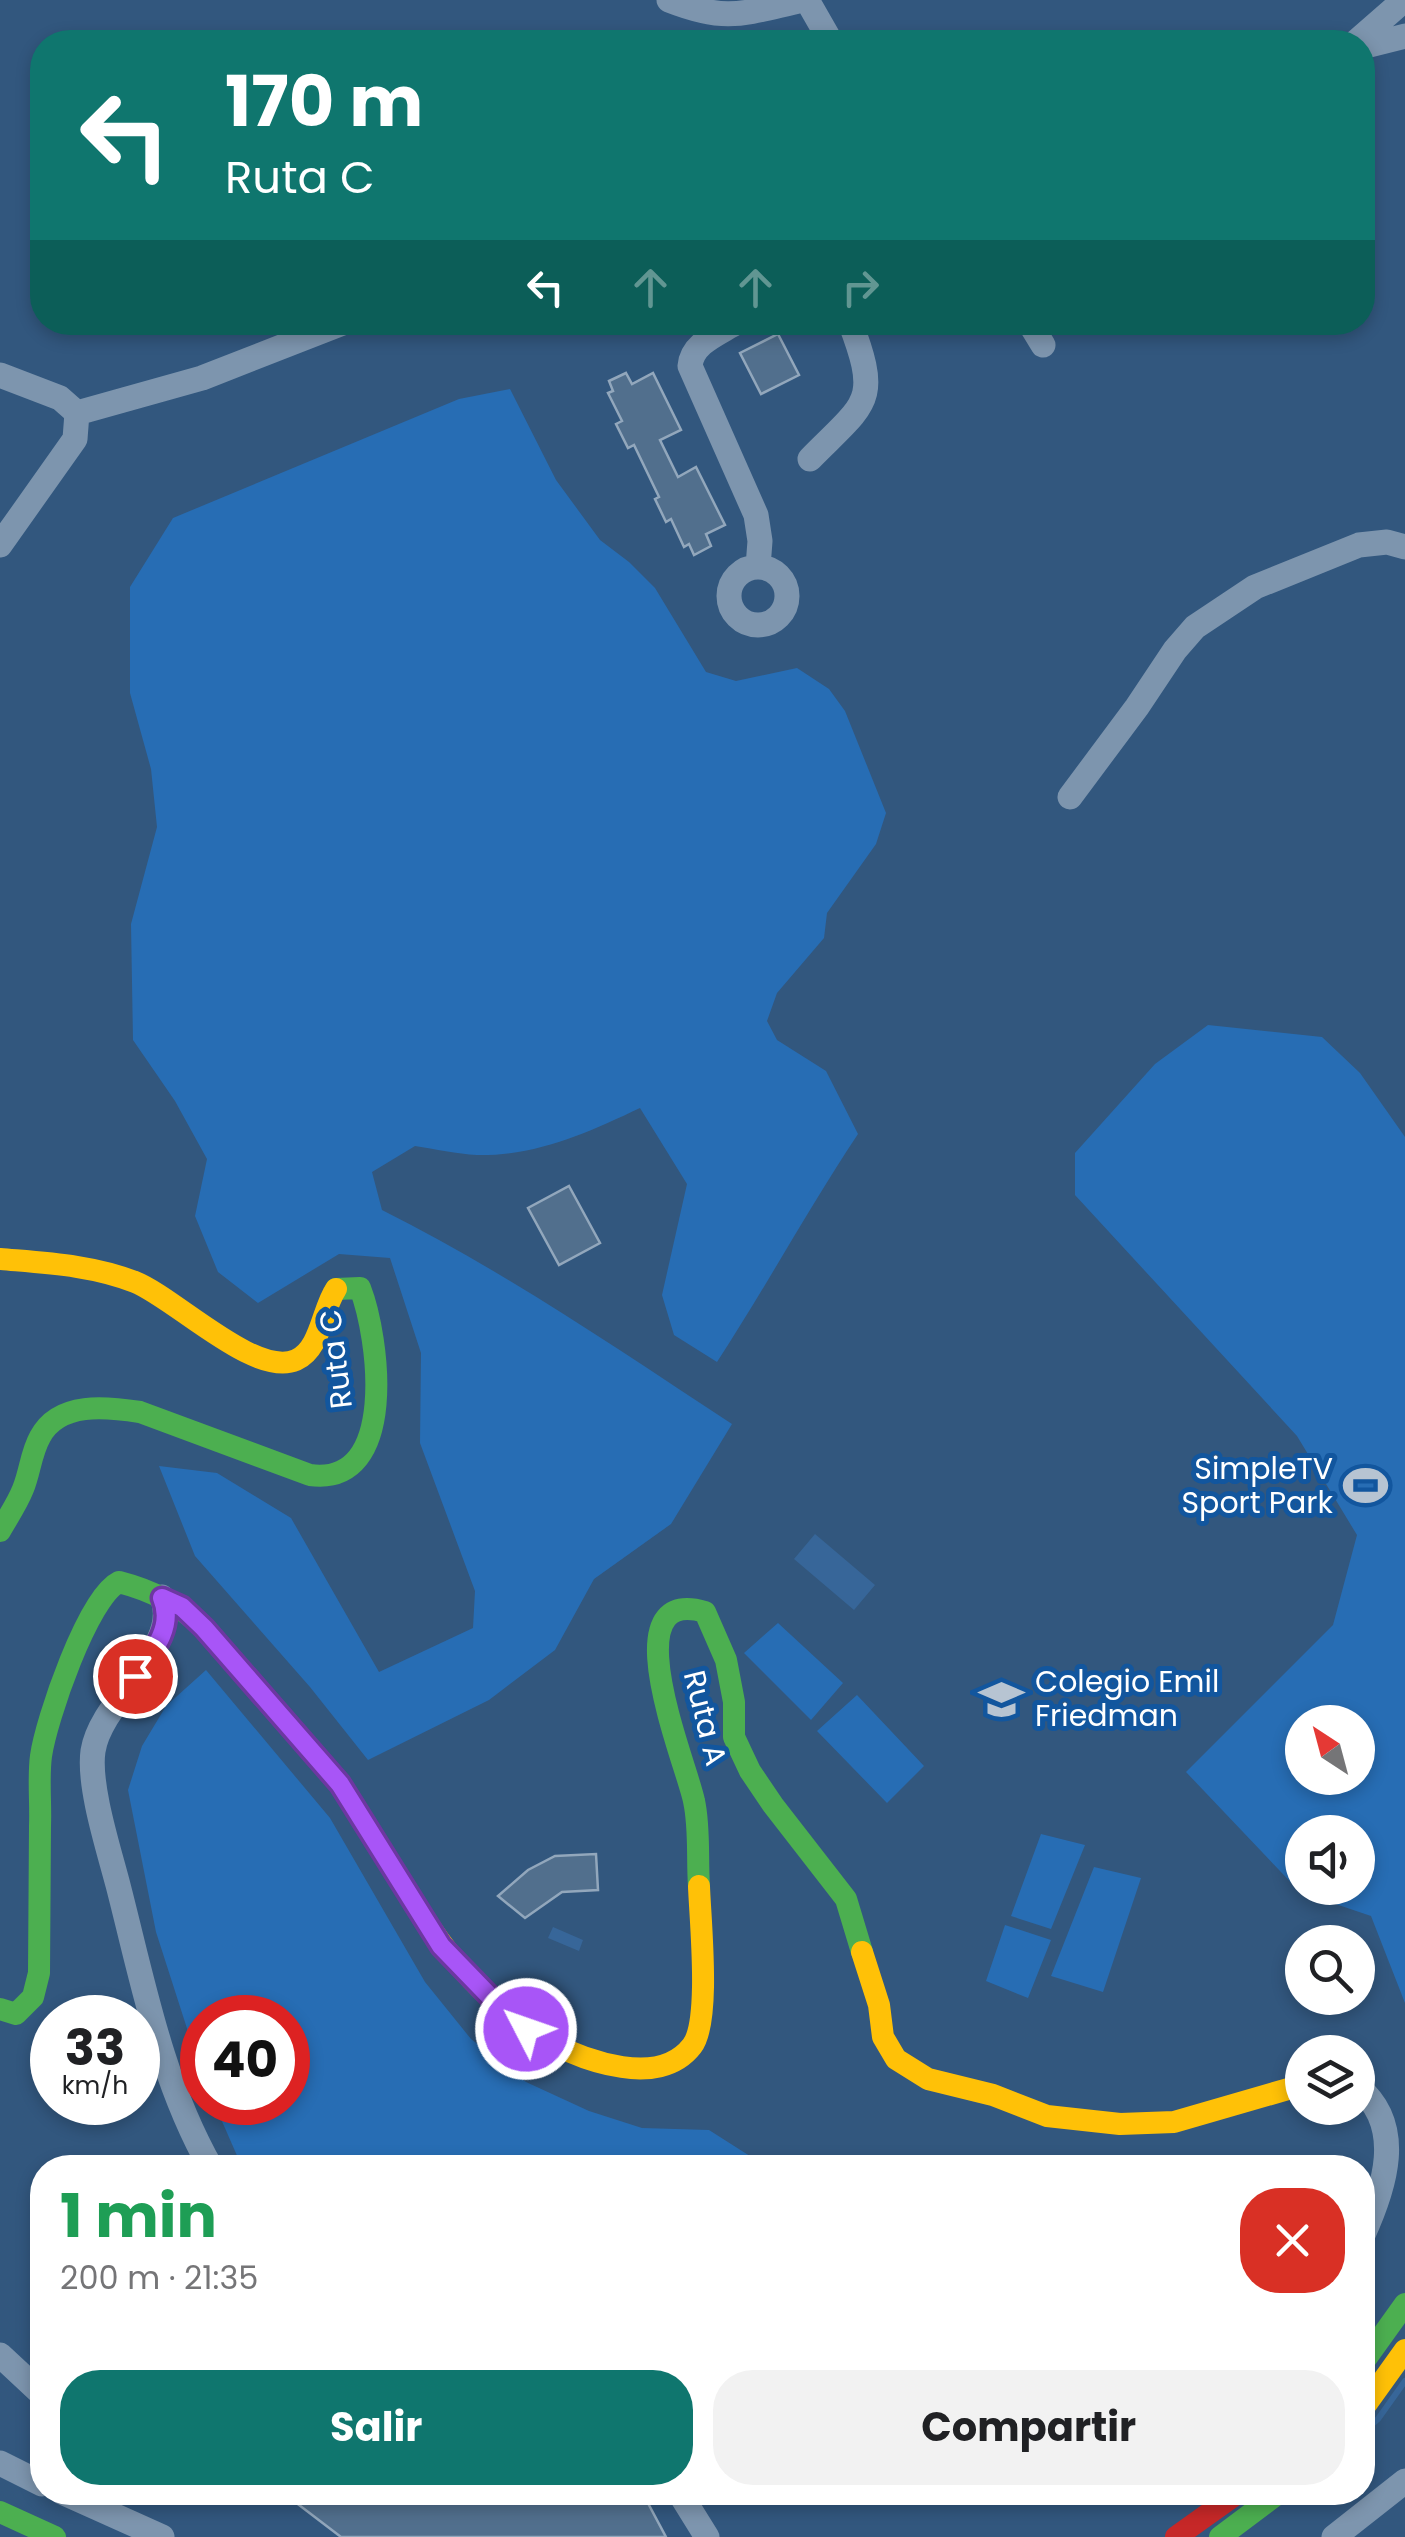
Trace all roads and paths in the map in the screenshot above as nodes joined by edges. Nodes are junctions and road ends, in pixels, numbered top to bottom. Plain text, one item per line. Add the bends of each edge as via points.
1 (669, 0) edge
2 (805, 0) edge
3 (1404, 0) edge
4 (824, 30) edge
5 (1370, 30) edge
6 (1405, 36) edge
7 (1375, 44) edge
8 (311, 335) edge
9 (716, 335) edge
10 (855, 335) edge
11 (1037, 335) edge
12 (1043, 345) dead end
13 (0, 375) edge
14 (77, 413) junction
15 (810, 459) dead end
16 (0, 545) edge
17 (1405, 547) edge
18 (758, 567) dead end
19 (1070, 797) dead end
20 (0, 1259) edge
21 (0, 1532) edge
22 (162, 1598) junction
23 (5, 2015) edge
24 (1285, 2089) edge
25 (1375, 2101) edge
26 (204, 2155) edge
27 (1375, 2206) edge
28 (1405, 2304) edge
29 (1375, 2346) edge
30 (1405, 2350) edge
31 (0, 2355) edge
32 (30, 2383) edge
33 (1375, 2392) edge
34 (0, 2462) edge
35 (30, 2478) edge
36 (1405, 2481) edge
37 (91, 2505) edge
38 (687, 2505) edge
39 (1222, 2505) edge
40 (1263, 2505) edge
41 (1375, 2505) edge
42 (1375, 2505) edge
43 (0, 2512) edge
44 (1180, 2536) edge
45 (54, 2537) edge
46 (162, 2537) edge
47 (707, 2537) edge
48 (1220, 2537) edge
49 (1334, 2537) edge

1 - 2 street via 725,16
2 - 4 street
3 - 5 street
6 - 7 street
8 - 14 street via 202,378
9 - 18 street via 691,355 690,366 756,516
10 - 15 street via 868,384 858,410
11 - 12 street
13 - 14 street via 60,398
14 - 16 street via 75,439
17 - 19 street via 1359,545 1255,587 1195,627
20 - 21 street, Ruta C via 81,1266 138,1283 262,1361 293,1362 308,1352 334,1289 360,1288 369,1308 377,1414 367,1448 346,1467 320,1477 146,1412 103,1407 56,1418 34,1443 24,1487
22 - 23 street via 134,1585 109,1587 64,1678 41,1755 39,1973 32,1997
22 - 24 street, Ruta A via 204,1628 340,1784 441,1946 526,2029 588,2062 642,2070 664,2066 694,2045 700,2026 694,1804 659,1678 658,1649 660,1628 688,1607 705,1612 726,1660 734,1737 750,1770 846,1899 879,2005 882,2038 896,2059 928,2079 1047,2116 1120,2124 1174,2122
22 - 26 street via 168,1610 160,1638 98,1728 92,1756 102,1825 154,2035
25 - 27 street via 1385,2114 1391,2148
28 - 29 street
30 - 33 street
31 - 32 street
34 - 35 street
36 - 41 street
37 - 46 street
38 - 47 street
39 - 44 street
40 - 48 street
42 - 49 street
43 - 45 street

